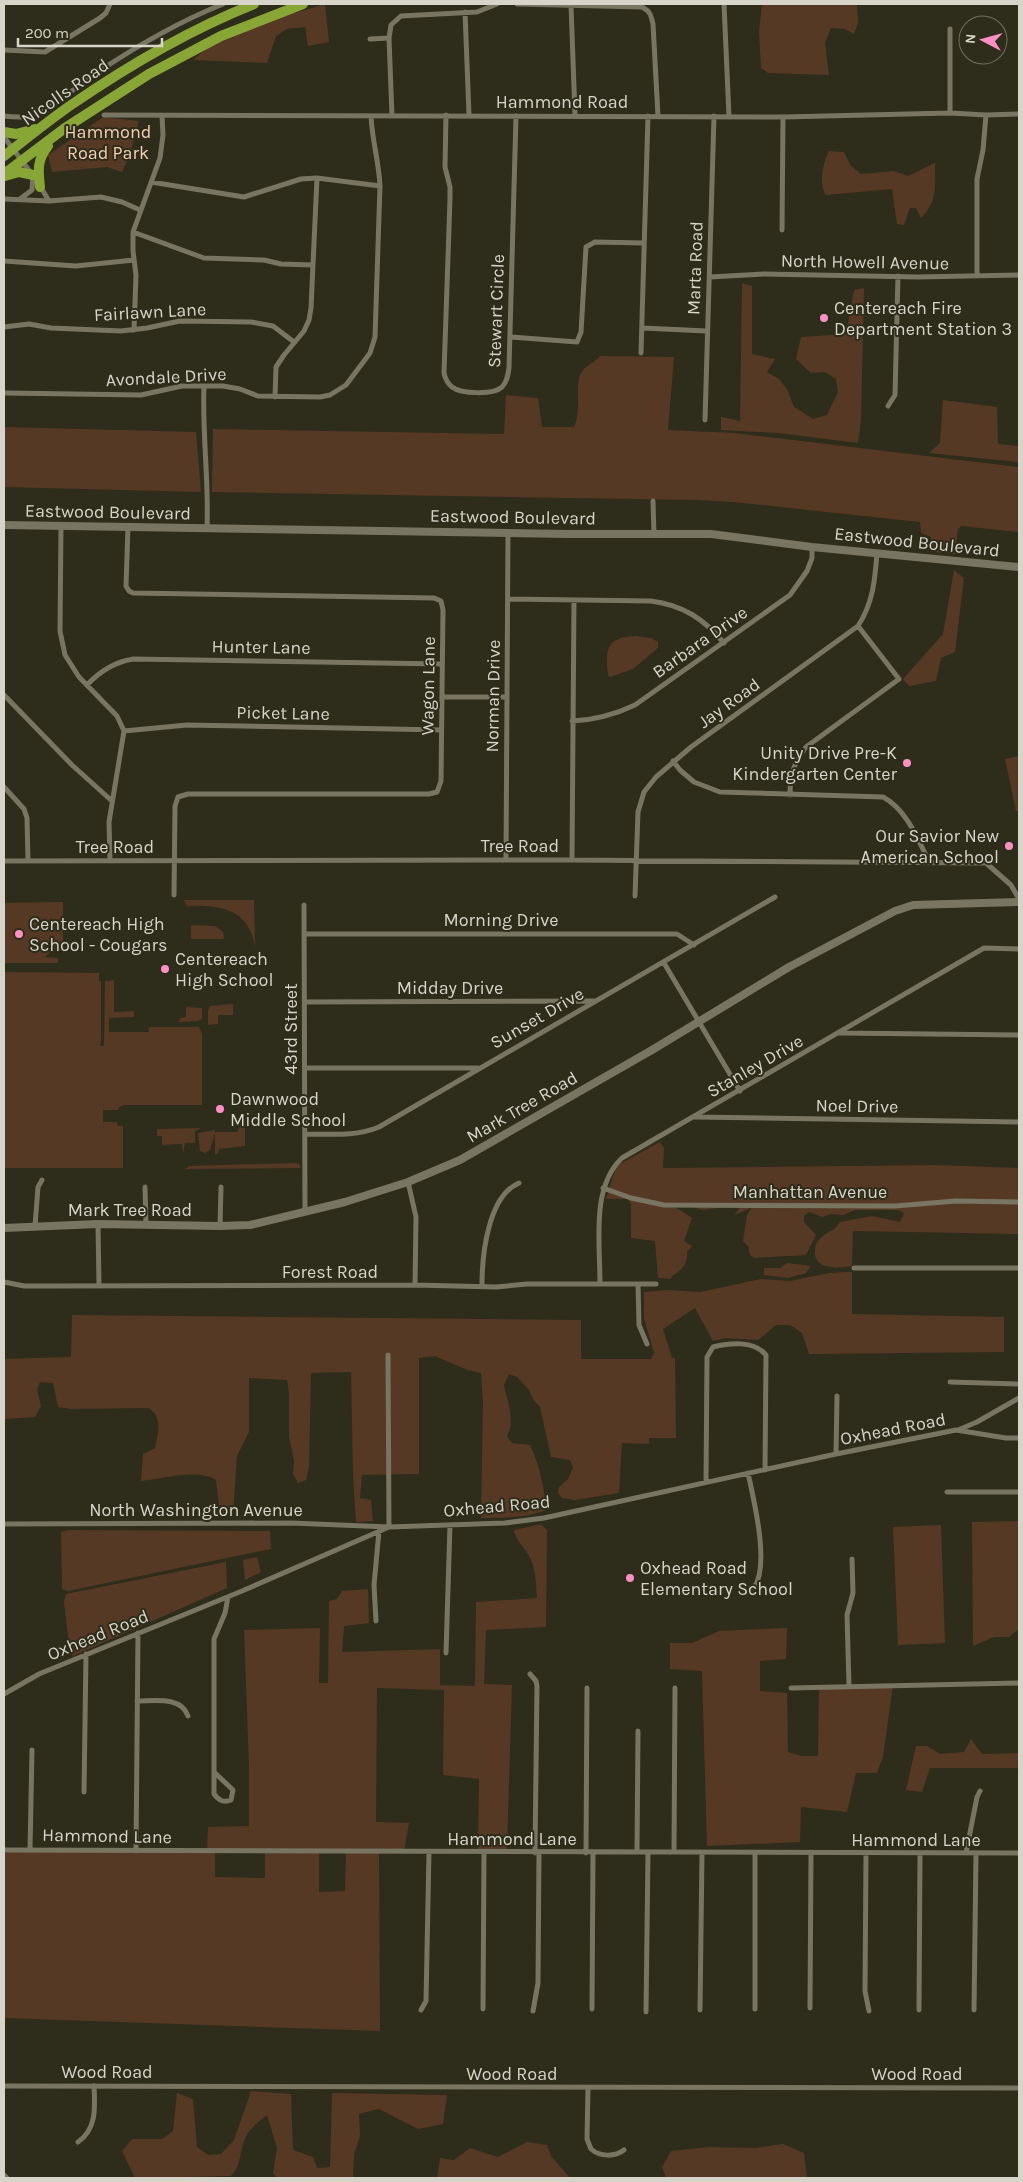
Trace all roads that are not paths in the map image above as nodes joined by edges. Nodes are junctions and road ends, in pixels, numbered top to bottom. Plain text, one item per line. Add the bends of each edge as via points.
1 (110, 4) edge
2 (223, 4) edge
3 (254, 4) edge
4 (303, 4) edge
5 (497, 4) edge
6 (516, 4) edge
7 (724, 4) edge
8 (571, 5) junction
9 (465, 12) junction
10 (950, 29) dead end
11 (389, 38) junction
12 (370, 39) dead end
13 (4, 50) edge
14 (950, 113) junction
15 (1019, 114) edge
16 (104, 115) dead end
17 (446, 115) junction
18 (469, 115) junction
19 (4, 116) edge
20 (162, 116) junction
21 (371, 116) junction
22 (392, 116) junction
23 (516, 116) junction
24 (574, 116) junction
25 (648, 116) junction
26 (658, 116) junction
27 (714, 116) junction
28 (729, 116) junction
29 (986, 116) junction
30 (783, 117) junction
31 (45, 125) junction
32 (4, 132) edge
33 (60, 132) junction
34 (4, 137) edge
35 (13, 149) junction
36 (4, 156) edge
37 (22, 160) junction
38 (4, 175) edge
39 (33, 176) junction
40 (317, 178) junction
41 (151, 182) junction
42 (380, 186) junction
43 (40, 187) junction
44 (4, 198) edge
45 (20, 199) junction
46 (49, 201) junction
47 (140, 210) junction
48 (782, 230) dead end
49 (133, 232) junction
50 (644, 243) junction
51 (134, 260) junction
52 (4, 261) edge
53 (312, 265) junction
54 (1019, 275) edge
55 (898, 276) junction
56 (977, 276) junction
57 (710, 277) junction
58 (4, 327) edge
59 (643, 328) junction
60 (134, 330) junction
61 (706, 330) junction
62 (511, 337) junction
63 (294, 342) junction
64 (642, 354) dead end
65 (204, 386) junction
66 (4, 393) edge
67 (275, 397) junction
68 (888, 406) dead end
69 (705, 420) dead end
70 (654, 501) dead end
71 (4, 525) edge
72 (61, 526) junction
73 (128, 528) junction
74 (207, 528) junction
75 (508, 533) junction
76 (654, 535) junction
77 (812, 547) junction
78 (877, 553) junction
79 (1019, 567) edge
80 (508, 599) junction
81 (574, 600) junction
82 (858, 626) junction
83 (724, 643) junction
84 (442, 664) junction
85 (87, 684) junction
86 (4, 695) edge
87 (442, 697) junction
88 (506, 697) junction
89 (572, 721) junction
90 (441, 730) junction
91 (124, 731) junction
92 (673, 761) junction
93 (4, 787) edge
94 (790, 795) junction
95 (112, 801) junction
96 (4, 860) edge
97 (110, 860) junction
98 (506, 860) junction
99 (572, 860) junction
100 (28, 861) junction
101 (175, 861) junction
102 (636, 861) junction
103 (929, 862) junction
104 (174, 895) dead end
105 (636, 896) dead end
106 (775, 897) dead end
107 (1019, 900) edge
108 (304, 905) dead end
109 (304, 934) junction
110 (694, 945) junction
111 (1019, 949) edge
112 (664, 963) junction
113 (595, 1001) junction
114 (305, 1002) junction
115 (699, 1022) junction
116 (839, 1033) junction
117 (1019, 1035) edge
118 (305, 1068) junction
119 (479, 1068) junction
120 (740, 1091) junction
121 (694, 1118) junction
122 (1019, 1122) edge
123 (306, 1134) junction
124 (42, 1180) dead end
125 (408, 1182) junction
126 (519, 1183) dead end
127 (145, 1187) dead end
128 (221, 1187) dead end
129 (604, 1188) junction
130 (1019, 1202) edge
131 (305, 1213) junction
132 (98, 1224) junction
133 (146, 1224) junction
134 (35, 1226) junction
135 (220, 1226) junction
136 (4, 1228) edge
137 (854, 1268) dead end
138 (1019, 1268) edge
139 (4, 1282) edge
140 (600, 1283) junction
141 (638, 1284) junction
142 (656, 1284) dead end
143 (99, 1285) junction
144 (415, 1285) junction
145 (482, 1285) junction
146 (647, 1344) dead end
147 (388, 1355) dead end
148 (950, 1382) dead end
149 (1019, 1384) edge
150 (837, 1396) dead end
151 (1019, 1398) edge
152 (956, 1430) junction
153 (1019, 1438) edge
154 (836, 1454) junction
155 (765, 1470) junction
156 (748, 1473) junction
157 (706, 1482) junction
158 (947, 1492) dead end
159 (1019, 1492) edge
160 (4, 1524) edge
161 (450, 1524) junction
162 (389, 1527) junction
163 (379, 1531) junction
164 (852, 1559) dead end
165 (754, 1588) dead end
166 (228, 1597) junction
167 (376, 1621) dead end
168 (138, 1633) junction
169 (446, 1653) dead end
170 (86, 1654) junction
171 (530, 1674) dead end
172 (1019, 1683) edge
173 (849, 1686) junction
174 (587, 1688) dead end
175 (675, 1688) dead end
176 (791, 1688) dead end
177 (4, 1694) edge
178 (136, 1700) junction
179 (188, 1716) dead end
180 (638, 1731) dead end
181 (32, 1750) dead end
182 (215, 1773) junction
183 (980, 1791) dead end
184 (84, 1792) dead end
185 (30, 1849) junction
186 (4, 1850) edge
187 (136, 1850) junction
188 (429, 1852) junction
189 (484, 1852) junction
190 (637, 1852) junction
191 (648, 1852) junction
192 (674, 1852) junction
193 (537, 1853) junction
194 (586, 1853) junction
195 (593, 1853) junction
196 (702, 1853) junction
197 (755, 1853) junction
198 (811, 1854) junction
199 (866, 1854) junction
200 (920, 1854) junction
201 (966, 1854) junction
202 (976, 1854) junction
203 (1019, 1854) edge
204 (810, 2008) dead end
205 (483, 2009) dead end
206 (592, 2009) dead end
207 (754, 2009) dead end
208 (422, 2010) dead end
209 (700, 2010) dead end
210 (919, 2010) dead end
211 (974, 2010) dead end
212 (533, 2011) dead end
213 (869, 2011) dead end
214 (646, 2012) dead end
215 (4, 2086) edge
216 (94, 2086) junction
217 (588, 2088) junction
218 (1019, 2088) edge
219 (78, 2142) dead end
220 (624, 2150) dead end

1 - 13 street via 100,18 45,52
2 - 19 street via 138,47 38,113
3 - 31 highway, Nicolls Road via 208,24 135,63
4 - 33 highway, Nicolls Road via 221,36 188,53 110,98
5 - 9 street via 477,12
6 - 8 street
7 - 28 street
8 - 24 street
8 - 26 street via 642,7 648,10 653,24
9 - 11 street via 400,16 392,25
9 - 18 street
10 - 14 street
11 - 12 street
11 - 22 street
14 - 29 street, Hammond Road
14 - 30 street, Hammond Road
15 - 29 street, Hammond Road
16 - 20 street, Hammond Road
17 - 18 street, Hammond Road
17 - 22 street, Hammond Road
17 - 62 street, Stewart Circle via 445,167 450,199 445,379 451,387 463,391 498,390 508,375
18 - 23 street, Hammond Road
20 - 21 street, Hammond Road
20 - 41 street via 162,147
21 - 22 street, Hammond Road
21 - 42 street, Avondale Drive
23 - 24 street, Hammond Road
23 - 62 street, Stewart Circle
24 - 25 street, Hammond Road
25 - 26 street, Hammond Road
25 - 50 street
26 - 27 street, Hammond Road
27 - 28 street, Hammond Road
27 - 57 street, Marta Road
28 - 30 street, Hammond Road
29 - 56 street via 977,178
30 - 48 street
31 - 32 highway via 22,134
31 - 35 highway, Nicolls Road
33 - 37 highway, Nicolls Road
33 - 43 highway via 39,160
34 - 35 street
35 - 36 highway, Nicolls Road
35 - 37 street
37 - 38 highway, Nicolls Road
37 - 39 street
38 - 39 highway via 19,172
39 - 43 street
39 - 45 street via 32,190
40 - 41 street via 288,182 244,197
40 - 42 street
40 - 53 street
41 - 47 street
42 - 67 street, Avondale Drive via 376,328 370,353 346,385 330,395 320,398
43 - 46 street
44 - 45 street
45 - 46 street
46 - 47 street via 101,197
47 - 49 street
49 - 51 street
49 - 53 street via 204,258
50 - 59 street
50 - 62 street via 595,242 586,247 581,332 577,342
51 - 52 street via 76,266
51 - 60 street
53 - 63 street via 309,320
54 - 56 street, North Howell Avenue
55 - 56 street, North Howell Avenue
55 - 57 street, North Howell Avenue via 764,274
55 - 68 street via 895,395
57 - 61 street, Marta Road
58 - 60 street, Fairlawn Lane via 29,324 64,329
59 - 61 street
59 - 64 street
60 - 63 street, Fairlawn Lane via 180,322 263,323 273,326
61 - 69 street, Marta Road
63 - 67 street via 276,367
65 - 66 street, Avondale Drive via 172,388 141,395
65 - 67 street, Avondale Drive via 233,387 258,396
65 - 74 street via 202,420
70 - 76 street
71 - 72 street, Eastwood Boulevard
72 - 73 street, Eastwood Boulevard
72 - 85 street via 61,644 73,670
73 - 74 street, Eastwood Boulevard
73 - 84 street, Wagon Lane via 126,586 134,594 439,599 443,610
74 - 75 street, Eastwood Boulevard
75 - 76 street, Eastwood Boulevard
75 - 80 street, Norman Drive
76 - 77 street, Eastwood Boulevard via 711,534
77 - 78 street, Eastwood Boulevard
77 - 83 street, Barbara Drive via 807,571 794,591
78 - 79 street, Eastwood Boulevard
78 - 82 street, Jay Road via 873,596
80 - 81 street
80 - 88 street, Norman Drive
81 - 83 street via 664,602 683,608 698,618
81 - 89 street
82 - 92 street, Jay Road
82 - 94 street via 899,679 806,747 792,771
83 - 89 street, Barbara Drive via 620,713
84 - 85 street, Hunter Lane via 133,659 114,664
84 - 87 street, Wagon Lane
85 - 91 street via 117,716
86 - 95 street
87 - 88 street
87 - 90 street, Wagon Lane
88 - 98 street, Norman Drive
89 - 99 street
90 - 91 street, Picket Lane via 188,725
90 - 101 street, Wagon Lane via 439,789 432,794 178,796 175,806
91 - 95 street
92 - 94 street via 687,777 712,790
92 - 102 street, Jay Road via 656,777 640,802
93 - 100 street via 25,813
94 - 103 street via 882,797 896,806
95 - 97 street
96 - 100 street, Tree Road
97 - 100 street, Tree Road
97 - 101 street, Tree Road
98 - 99 street, Tree Road
98 - 101 street, Tree Road
99 - 102 street, Tree Road
101 - 104 street, Wagon Lane
102 - 103 street, Tree Road
102 - 105 street, Jay Road
103 - 107 street, Tree Road via 986,863 1011,885
106 - 110 street, Sunset Drive
107 - 115 street, Mark Tree Road via 913,905 894,911 784,970
108 - 109 street, 43rd Street
109 - 110 street, Morning Drive via 677,934
109 - 114 street, 43rd Street
110 - 112 street, Sunset Drive
111 - 116 street, Stanley Drive via 984,948
112 - 113 street, Sunset Drive
112 - 115 street
113 - 114 street, Midday Drive
113 - 119 street, Sunset Drive
114 - 118 street, 43rd Street
115 - 120 street
115 - 125 street, Mark Tree Road via 460,1160
116 - 117 street
116 - 120 street, Stanley Drive
118 - 119 street
118 - 123 street, 43rd Street
119 - 123 street, Sunset Drive via 364,1133
120 - 121 street, Stanley Drive
121 - 122 street, Noel Drive
121 - 129 street, Stanley Drive via 622,1158 613,1167
123 - 131 street, 43rd Street
124 - 134 street via 38,1187
125 - 131 street, Mark Tree Road
125 - 144 street via 416,1216
126 - 145 street via 504,1194 492,1222 484,1247
127 - 133 street
128 - 135 street
129 - 130 street, Manhattan Avenue via 664,1205 895,1206 956,1201
129 - 140 street, Stanley Drive via 600,1205
131 - 135 street, Mark Tree Road via 250,1225
132 - 133 street, Mark Tree Road
132 - 134 street, Mark Tree Road
132 - 143 street
133 - 135 street, Mark Tree Road
134 - 136 street, Mark Tree Road
137 - 138 street
139 - 143 street, Forest Road via 24,1286
140 - 141 street, Forest Road
140 - 145 street, Forest Road
141 - 142 street, Forest Road
141 - 146 street via 639,1325
143 - 144 street, Forest Road
144 - 145 street, Forest Road
147 - 162 street
148 - 149 street
150 - 154 street
151 - 152 street
152 - 153 street, Oxhead Road
152 - 154 street, Oxhead Road
154 - 155 street, Oxhead Road
155 - 156 street, Oxhead Road
155 - 157 street via 766,1355 761,1348 750,1345 712,1347 707,1357
156 - 157 street, Oxhead Road
156 - 165 street via 760,1533 760,1576
157 - 161 street, Oxhead Road via 544,1518 505,1523
158 - 159 street
160 - 162 street, North Washington Avenue via 291,1523
161 - 162 street, Oxhead Road
161 - 169 street
162 - 163 street, Oxhead Road
163 - 166 street, Oxhead Road
163 - 167 street via 374,1586
164 - 173 street via 854,1591 847,1615
166 - 168 street, Oxhead Road
166 - 182 street via 214,1639
168 - 170 street, Oxhead Road
168 - 178 street
170 - 177 street, Oxhead Road via 39,1674
170 - 184 street
171 - 193 street via 536,1681
172 - 173 street
173 - 176 street
174 - 194 street
175 - 192 street
178 - 179 street via 181,1705 186,1708
178 - 187 street
180 - 190 street
181 - 185 street
182 - 182 street via 233,1790 231,1800 221,1801 214,1794
183 - 201 street via 976,1797
185 - 186 street, Hammond Lane
185 - 187 street, Hammond Lane
187 - 188 street, Hammond Lane
188 - 189 street, Hammond Lane
188 - 208 street via 426,2001
189 - 193 street, Hammond Lane
189 - 205 street
190 - 191 street, Hammond Lane
190 - 195 street, Hammond Lane
191 - 192 street, Hammond Lane
191 - 214 street
192 - 196 street, Hammond Lane
193 - 194 street, Hammond Lane
193 - 212 street via 538,1983
194 - 195 street, Hammond Lane
195 - 206 street
196 - 197 street, Hammond Lane
196 - 209 street
197 - 198 street, Hammond Lane
197 - 207 street
198 - 199 street, Hammond Lane
198 - 204 street
199 - 200 street, Hammond Lane
199 - 213 street via 865,1991
200 - 201 street, Hammond Lane
200 - 210 street
201 - 202 street, Hammond Lane
202 - 203 street, Hammond Lane
202 - 211 street
215 - 216 street, Wood Road
216 - 217 street, Wood Road
216 - 219 street via 90,2130
217 - 218 street, Wood Road
217 - 220 street via 587,2139 591,2149 604,2155

